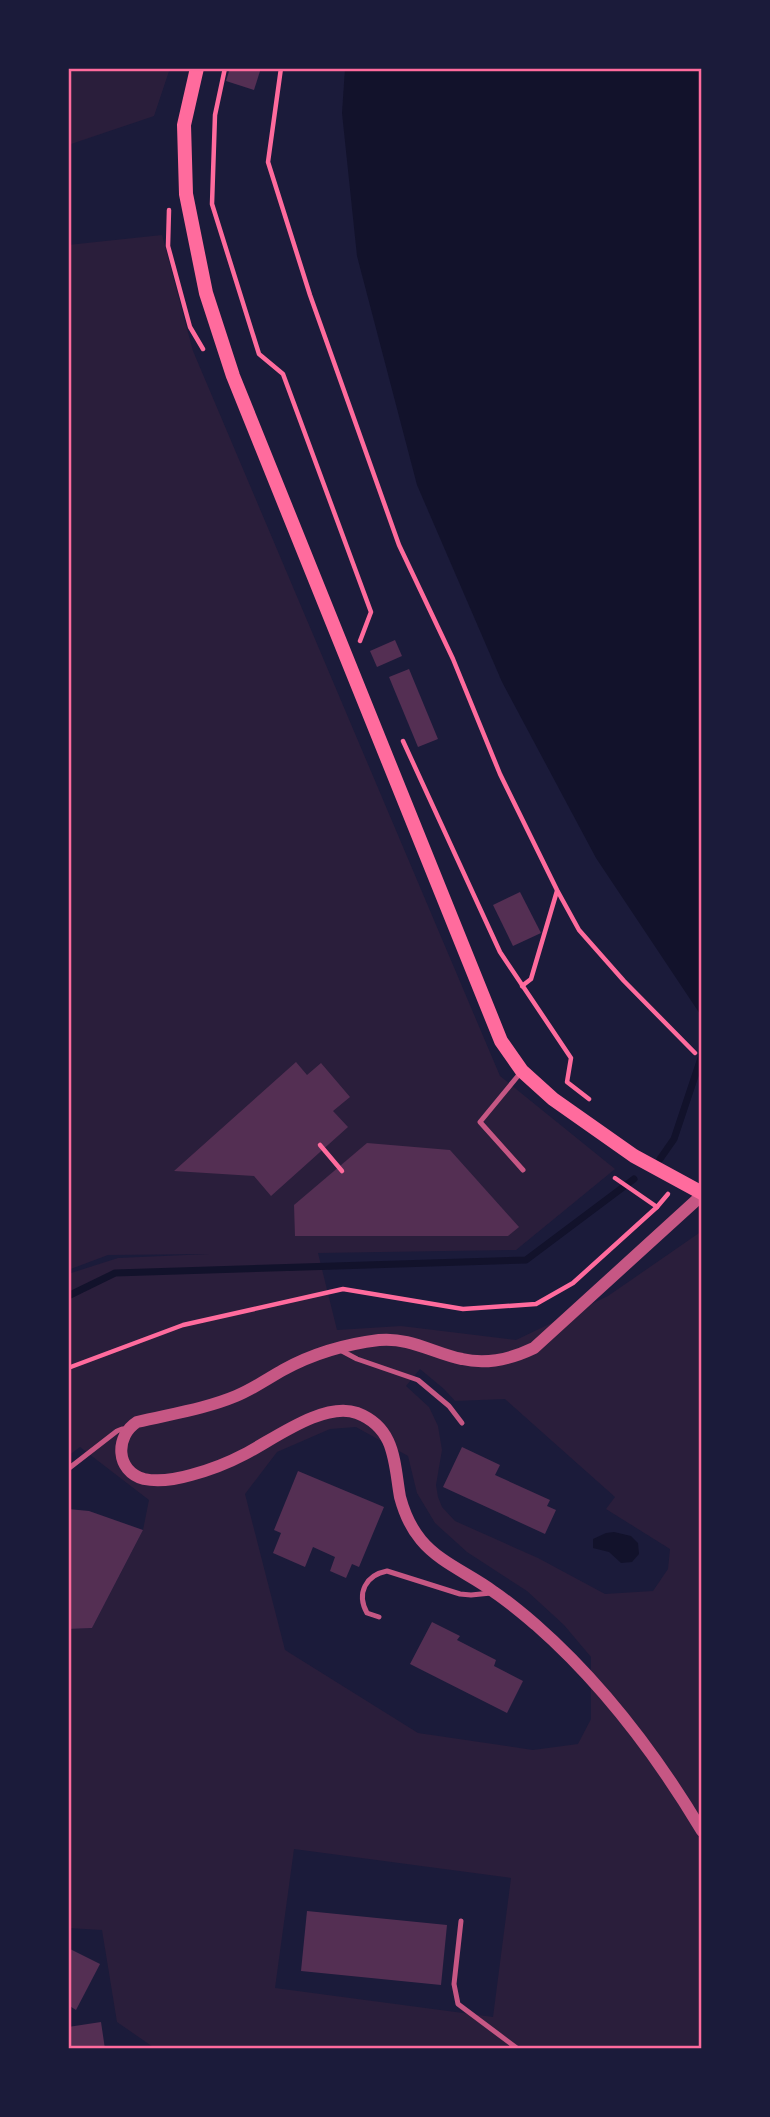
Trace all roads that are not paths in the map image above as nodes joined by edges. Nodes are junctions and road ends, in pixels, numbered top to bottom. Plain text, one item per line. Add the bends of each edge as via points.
1 (197, 68) edge
2 (522, 1072) junction
3 (523, 1170) dead end
4 (702, 1194) edge
5 (337, 1348) junction
6 (462, 1423) dead end
7 (128, 1429) junction
8 (68, 1469) edge
9 (495, 1592) junction
10 (379, 1618) dead end
11 (702, 1831) edge
12 (461, 1922) dead end
13 (519, 2049) edge

1 - 2 main road via 184,125 186,194 206,293 238,389 482,997 501,1041
2 - 3 lane via 480,1122
2 - 4 main road via 552,1099 634,1156
4 - 5 street via 522,1354 479,1362 396,1340
5 - 6 lane via 418,1380
5 - 7 street via 298,1362 236,1396 137,1422
7 - 8 lane via 117,1431
7 - 9 street via 120,1452 128,1469 144,1479 170,1479 224,1464 325,1413 349,1410 365,1416 389,1442 400,1497 421,1539
9 - 10 lane via 460,1594 387,1570 370,1577 362,1592 367,1613
9 - 11 street via 536,1625 610,1700 674,1785
12 - 13 lane via 454,1984 458,2004

